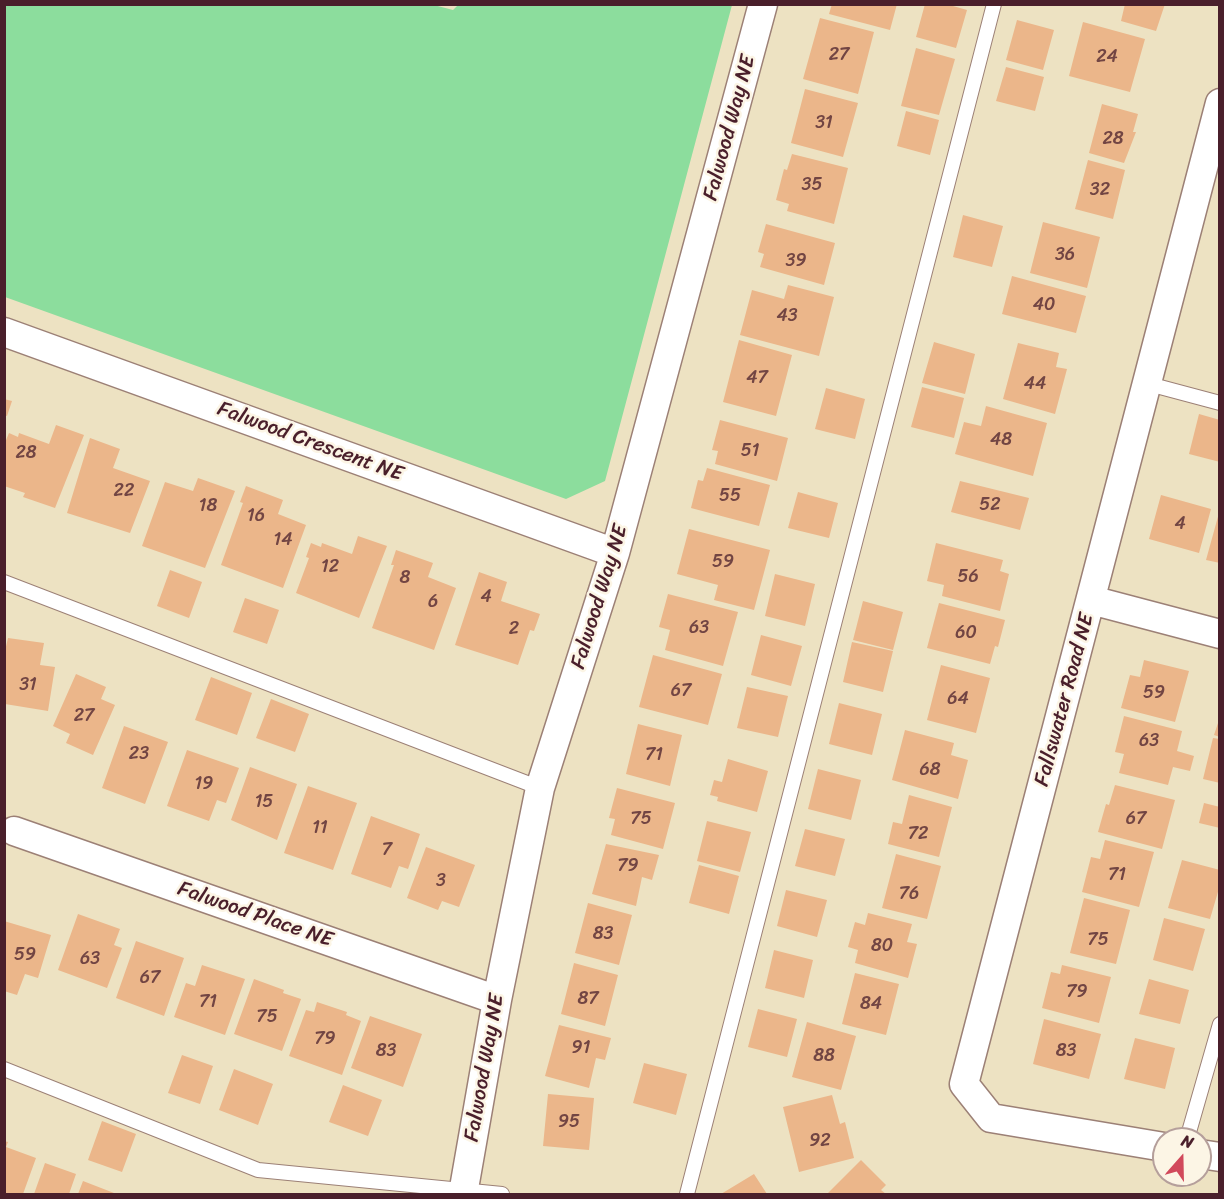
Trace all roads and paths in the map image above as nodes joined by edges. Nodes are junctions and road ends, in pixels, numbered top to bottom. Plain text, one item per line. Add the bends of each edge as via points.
1 (763, 4) edge
2 (994, 4) edge
3 (1220, 103) edge
4 (1214, 152) edge
5 (4, 332) edge
6 (1145, 383) junction
7 (1220, 403) edge
8 (615, 553) junction
9 (4, 582) edge
10 (1091, 600) junction
11 (1220, 634) edge
12 (540, 788) junction
13 (14, 831) dead end
14 (497, 1000) junction
15 (1220, 1024) edge
16 (4, 1069) edge
17 (1190, 1127) edge
18 (1152, 1146) edge
19 (462, 1193) edge
20 (502, 1194) edge
21 (687, 1194) edge

1 - 8 street, Falwood Way NE
2 - 21 lane
3 - 4 street, Fallswater Road NE
4 - 6 street, Fallswater Road NE
5 - 8 street, Falwood Crescent NE
6 - 7 lane
6 - 10 street, Fallswater Road NE
8 - 12 street, Falwood Way NE
9 - 12 lane
10 - 11 street
10 - 18 street, Fallswater Road NE via 963,1084 991,1118
12 - 14 street, Falwood Way NE
13 - 14 street, Falwood Place NE
14 - 19 street, Falwood Way NE
15 - 17 lane
16 - 19 lane via 258,1170
19 - 20 lane

